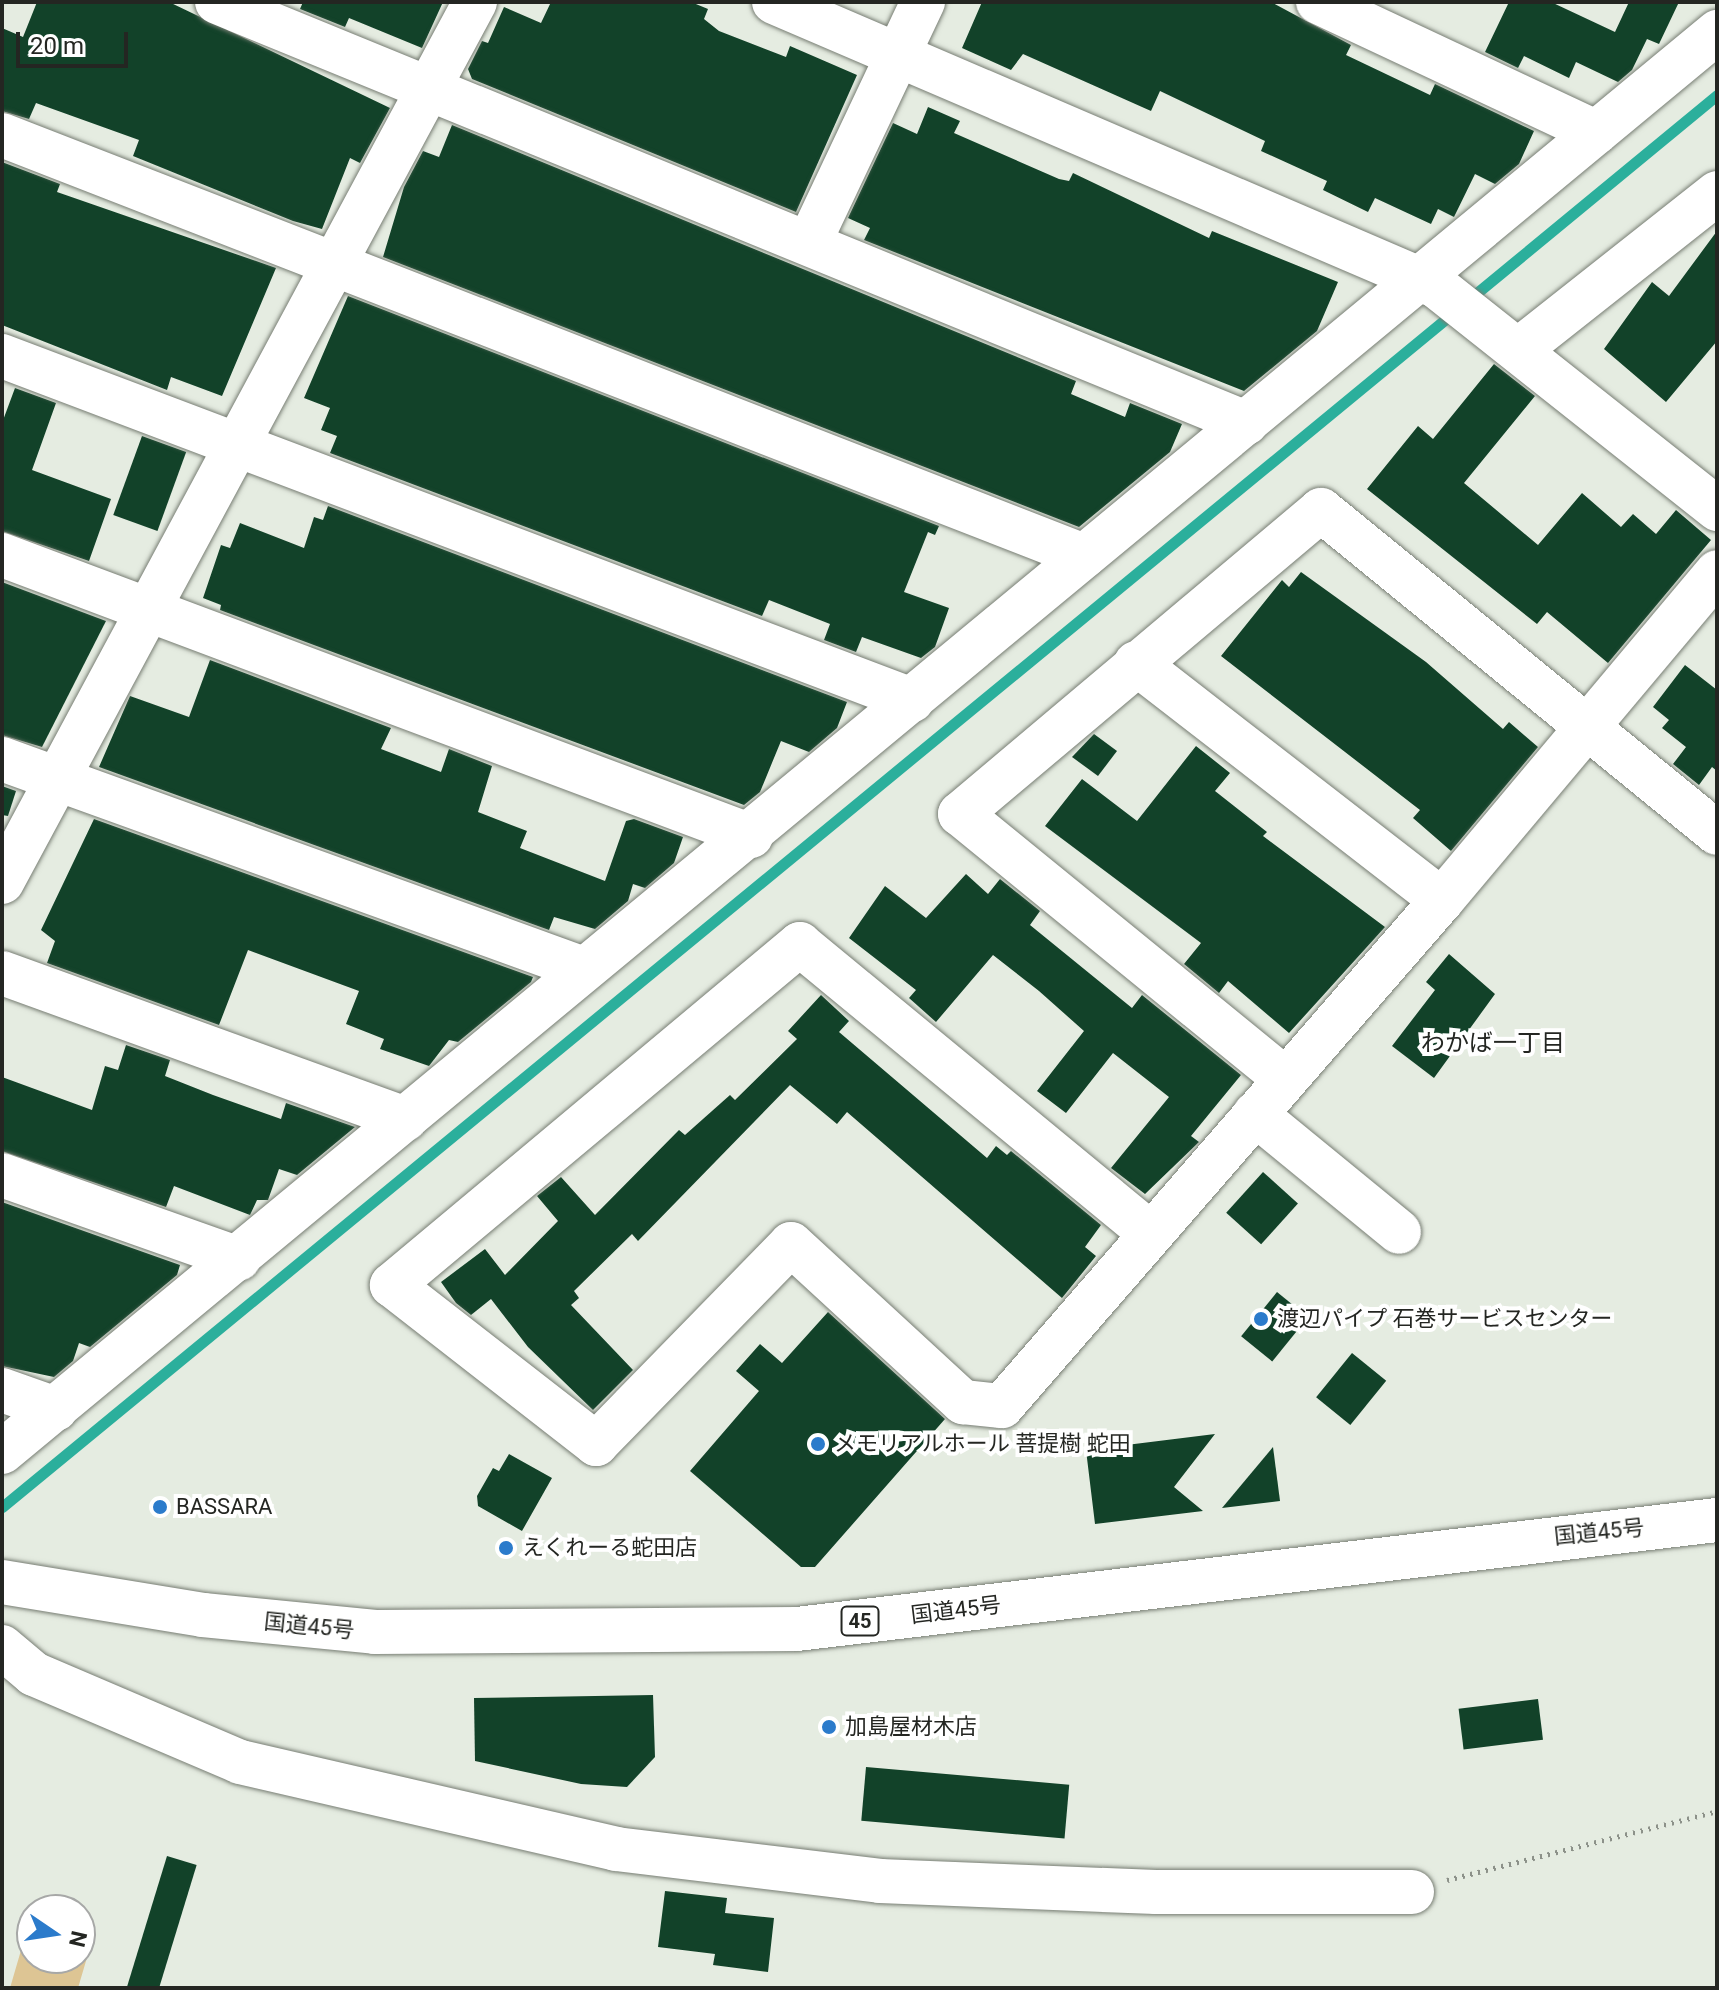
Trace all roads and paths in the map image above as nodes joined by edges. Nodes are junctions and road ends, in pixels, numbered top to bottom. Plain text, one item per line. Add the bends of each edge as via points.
1 (217, 2) edge
2 (475, 2) edge
3 (774, 2) edge
4 (923, 2) edge
5 (1318, 2) edge
6 (1717, 32) edge
7 (895, 53) junction
8 (430, 88) junction
9 (1596, 132) junction
10 (2, 135) edge
11 (1717, 193) edge
12 (809, 243) junction
13 (335, 266) junction
14 (1428, 283) junction
15 (1506, 337) junction
16 (2, 356) edge
17 (1246, 423) junction
18 (238, 443) junction
19 (1717, 509) edge
20 (2, 555) edge
21 (1084, 556) junction
22 (1717, 572) edge
23 (149, 609) junction
24 (1136, 663) junction
25 (912, 700) junction
26 (1586, 728) junction
27 (2, 759) edge
28 (56, 779) junction
29 (1717, 833) edge
30 (751, 836) junction
31 (2, 882) edge
32 (1442, 900) junction
33 (584, 969) junction
34 (2, 973) edge
35 (1284, 1078) junction
36 (1255, 1114) junction
37 (405, 1119) junction
38 (2, 1175) edge
39 (1399, 1232) dead end
40 (1150, 1233) junction
41 (239, 1259) junction
42 (2, 1390) edge
43 (56, 1409) junction
44 (2, 1452) edge
45 (1717, 1520) edge
46 (2, 1582) edge
47 (2, 1647) edge
48 (1717, 1811) edge
49 (1412, 1892) joint

1 - 8 main road
2 - 8 main road
3 - 7 main road
4 - 7 main road
5 - 9 main road
6 - 9 main road
7 - 12 main road
7 - 14 main road
8 - 12 main road
8 - 13 main road
9 - 14 main road
10 - 13 main road
11 - 15 main road
12 - 17 main road
13 - 18 main road
13 - 21 main road
14 - 15 main road
14 - 17 main road
15 - 19 main road
16 - 18 main road
17 - 21 main road
18 - 23 main road
18 - 25 main road
20 - 23 main road
21 - 25 main road
22 - 26 main road
23 - 28 main road
23 - 30 main road
24 - 26 main road via 1321,510
24 - 32 main road
24 - 35 main road via 960,814
25 - 30 main road
26 - 29 main road
26 - 32 main road
27 - 28 main road
28 - 31 main road
28 - 33 main road
30 - 33 main road
32 - 35 main road
33 - 37 main road
34 - 37 main road
35 - 36 main road
36 - 39 main road
36 - 40 main road
37 - 41 main road
38 - 41 main road
40 - 40 main road via 800,944 392,1285 596,1444 791,1244 963,1402 1002,1406
41 - 43 main road
42 - 43 main road
43 - 44 main road
45 - 46 main road, 国道45号 / 45 via 797,1629 375,1632 203,1615
47 - 49 main road via 34,1674 240,1762 616,1849 880,1881 1156,1892
48 - 49 path

